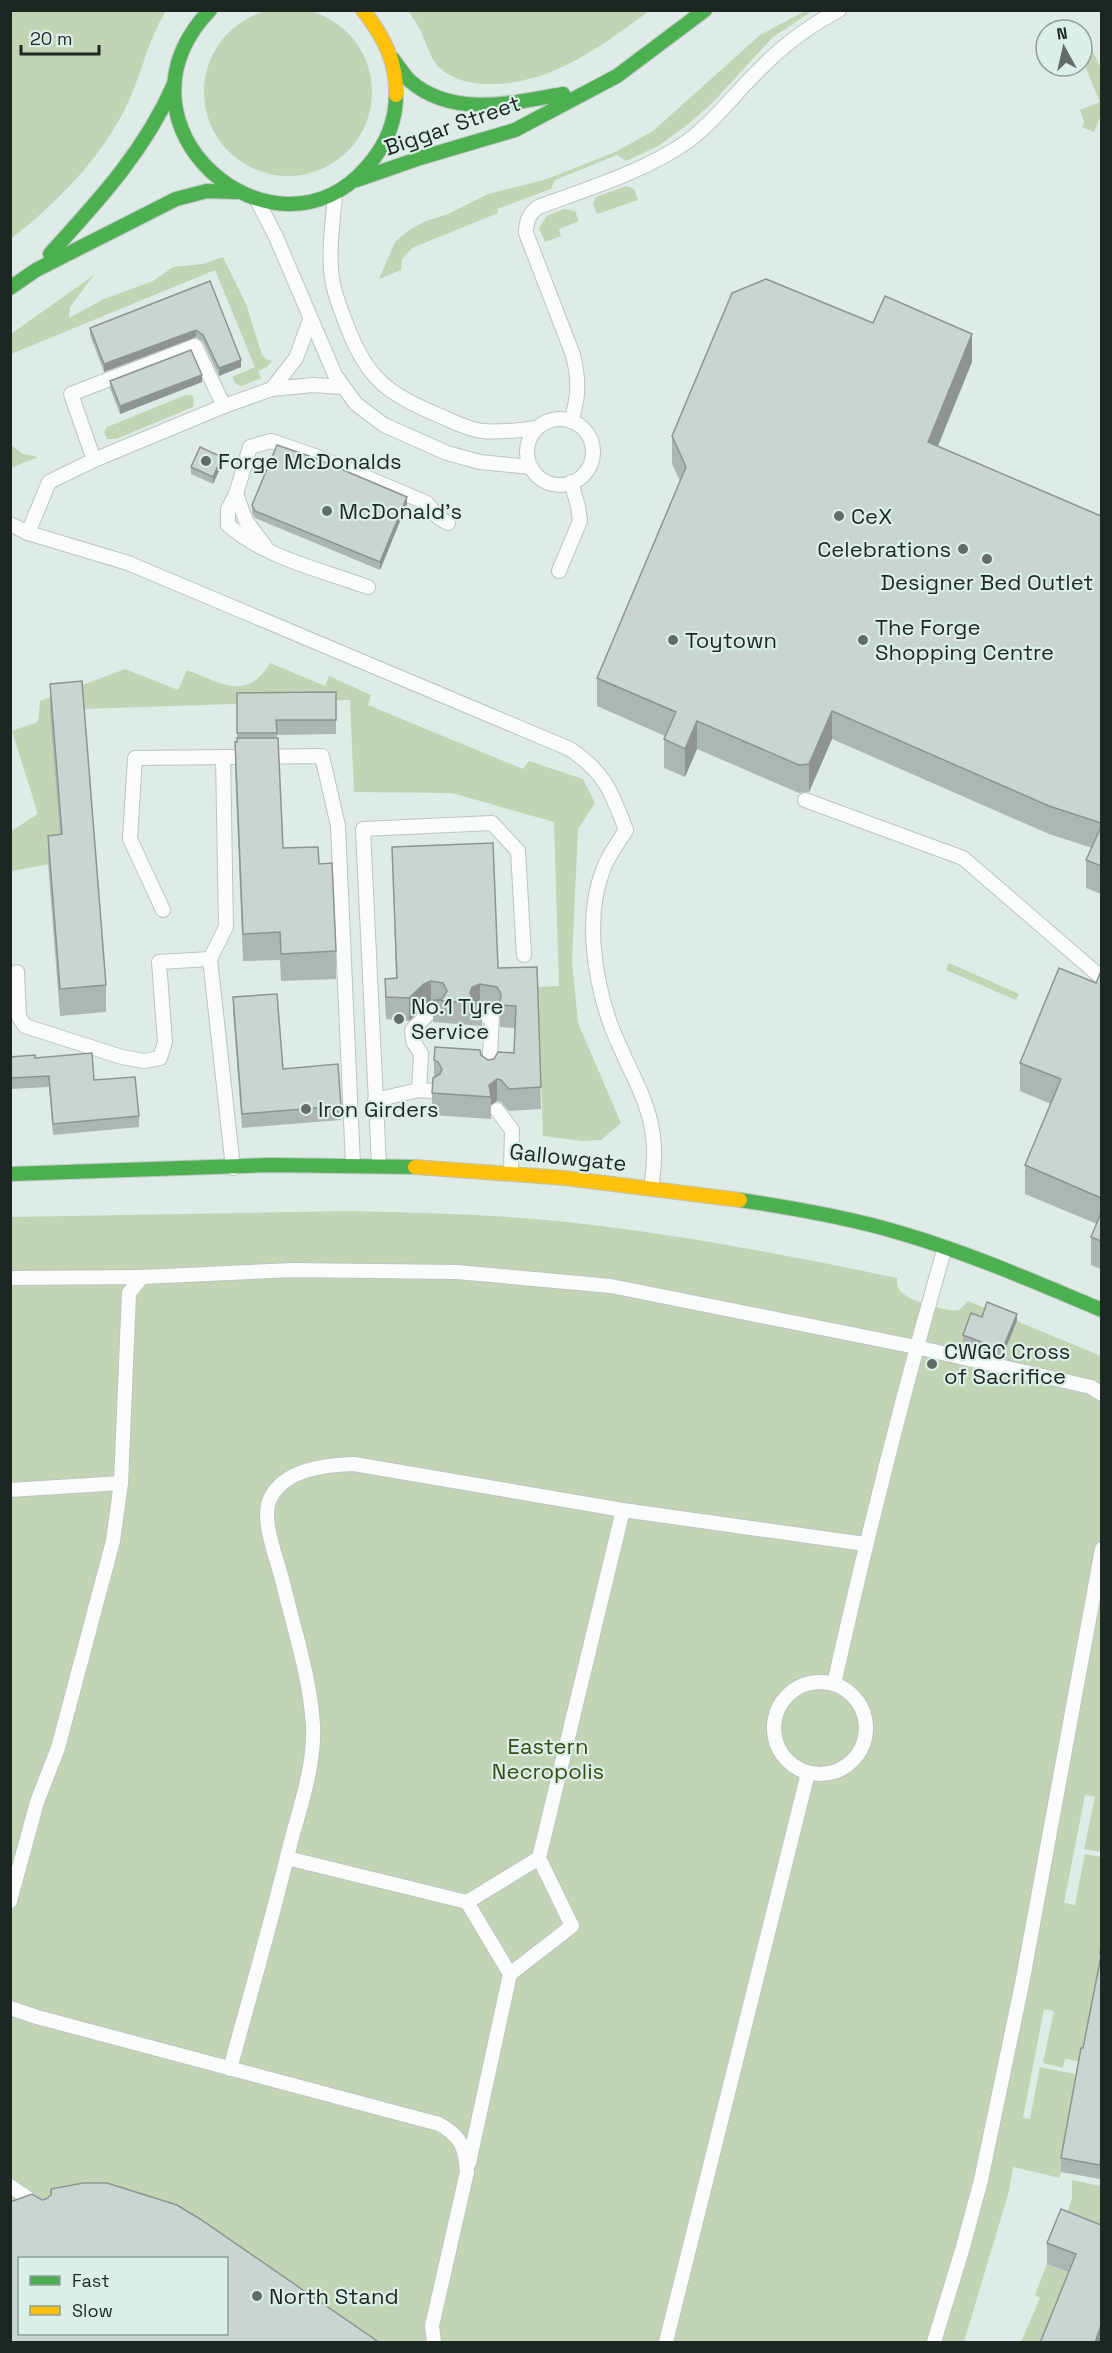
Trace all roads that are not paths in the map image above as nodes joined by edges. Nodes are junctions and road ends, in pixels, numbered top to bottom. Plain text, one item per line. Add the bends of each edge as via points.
1 (210, 10) edge
2 (363, 10) edge
3 (705, 10) edge
4 (839, 10) edge
5 (393, 60) junction
6 (174, 82) junction
7 (595, 88) junction
8 (353, 181) junction
9 (236, 192) junction
10 (335, 193) junction
11 (256, 200) junction
12 (36, 270) junction
13 (10, 288) edge
14 (310, 320) junction
15 (342, 387) junction
16 (272, 388) junction
17 (224, 406) junction
18 (571, 421) junction
19 (537, 428) junction
20 (94, 460) junction
21 (531, 467) junction
22 (571, 482) junction
23 (448, 523) dead end
24 (10, 524) edge
25 (28, 533) junction
26 (559, 571) dead end
27 (368, 587) dead end
28 (223, 757) junction
29 (805, 800) dead end
30 (163, 910) dead end
31 (524, 955) dead end
32 (210, 959) junction
33 (18, 972) dead end
34 (1101, 978) edge
35 (438, 1013) dead end
36 (479, 1015) edge
37 (489, 1073) edge
38 (419, 1090) junction
39 (434, 1090) edge
40 (375, 1100) junction
41 (497, 1110) dead end
42 (353, 1165) junction
43 (378, 1165) junction
44 (233, 1168) junction
45 (511, 1172) junction
46 (10, 1174) edge
47 (651, 1188) junction
48 (945, 1247) junction
49 (142, 1276) junction
50 (10, 1278) edge
51 (1101, 1310) edge
52 (916, 1347) junction
53 (1101, 1394) edge
54 (121, 1483) junction
55 (10, 1490) edge
56 (624, 1510) junction
57 (865, 1544) junction
58 (1101, 1549) edge
59 (834, 1683) junction
60 (808, 1773) junction
61 (287, 1858) junction
62 (539, 1858) junction
63 (10, 1901) edge
64 (467, 1902) junction
65 (510, 1974) junction
66 (10, 2008) edge
67 (230, 2069) junction
68 (466, 2172) junction
69 (10, 2186) edge
70 (43, 2208) edge
71 (434, 2343) edge
72 (666, 2343) edge
73 (934, 2343) edge

1 - 6 main road via 188,37
2 - 5 main road via 385,40
3 - 7 main road, Biggar Street via 640,61
4 - 18 lane via 788,42 715,117 670,153 532,212 526,233 577,375 577,402
5 - 7 main road, Biggar Street via 420,90 462,104 509,103
5 - 8 main road via 398,81 397,107 389,136 375,160
6 - 9 main road via 178,121 190,147 219,182
6 - 12 main road via 160,118 127,168
7 - 8 main road, Biggar Street via 515,130
8 - 10 main road
9 - 11 main road
9 - 12 main road via 207,191 176,199
10 - 11 main road via 305,202
10 - 19 lane via 330,266 335,293 356,351 378,381 397,395 467,427 493,432
11 - 14 lane via 276,237
12 - 13 main road
14 - 15 lane
14 - 16 lane via 296,358
15 - 16 lane
15 - 21 lane via 370,417 406,436 464,459
16 - 17 lane
17 - 20 lane
17 - 20 lane via 195,346 71,394
18 - 19 lane via 553,419
18 - 22 lane via 585,431 592,447 590,464
19 - 21 lane via 527,447
20 - 25 lane via 49,482
21 - 22 lane via 544,481
22 - 26 lane via 580,521
23 - 27 lane via 427,503 318,457 271,441 250,447 228,509 228,525 268,550
24 - 25 lane
25 - 47 lane via 128,563 570,749 593,766 609,787 626,830 603,869 593,923 602,997 651,1117 656,1163
28 - 30 lane via 135,758 130,839
28 - 32 lane via 226,927
28 - 42 lane via 322,756 338,826
29 - 34 lane via 963,858
31 - 40 lane via 518,851 492,823 363,829
32 - 33 lane via 159,962 165,1041 160,1058 144,1061 102,1052 25,1026 19,1017
32 - 44 lane
35 - 38 lane via 430,1012 412,1030 413,1041 427,1054
36 - 37 lane via 492,1017 484,1058
38 - 39 lane
38 - 40 lane
40 - 43 lane
41 - 45 lane via 512,1130
42 - 43 main road, Gallowgate
42 - 44 main road, Gallowgate
43 - 45 main road, Gallowgate
44 - 46 main road, Gallowgate
45 - 47 main road, Gallowgate
47 - 48 main road, Gallowgate via 818,1213
48 - 51 main road, Gallowgate
48 - 52 lane
49 - 50 lane
49 - 52 lane via 292,1270 457,1272 611,1287
49 - 54 lane via 129,1293
52 - 53 lane via 1091,1387
52 - 57 lane
54 - 55 lane
54 - 63 lane via 104,1576 58,1748 37,1802
56 - 57 lane
56 - 61 lane via 354,1464 314,1468 281,1485 270,1498 267,1510 271,1541 304,1670 313,1725 312,1753
56 - 62 lane
57 - 59 lane
58 - 73 lane via 1022,1984 981,2180
59 - 60 lane via 849,1691 866,1718 862,1749 839,1770 824,1775
59 - 60 lane via 819,1681 792,1691 775,1715 776,1744 789,1762
60 - 72 lane
61 - 64 lane
61 - 67 lane
62 - 64 lane
62 - 65 lane via 572,1926
64 - 65 lane
65 - 68 lane
66 - 67 lane
67 - 68 lane via 440,2124 461,2143
68 - 71 lane via 432,2326
69 - 70 lane

